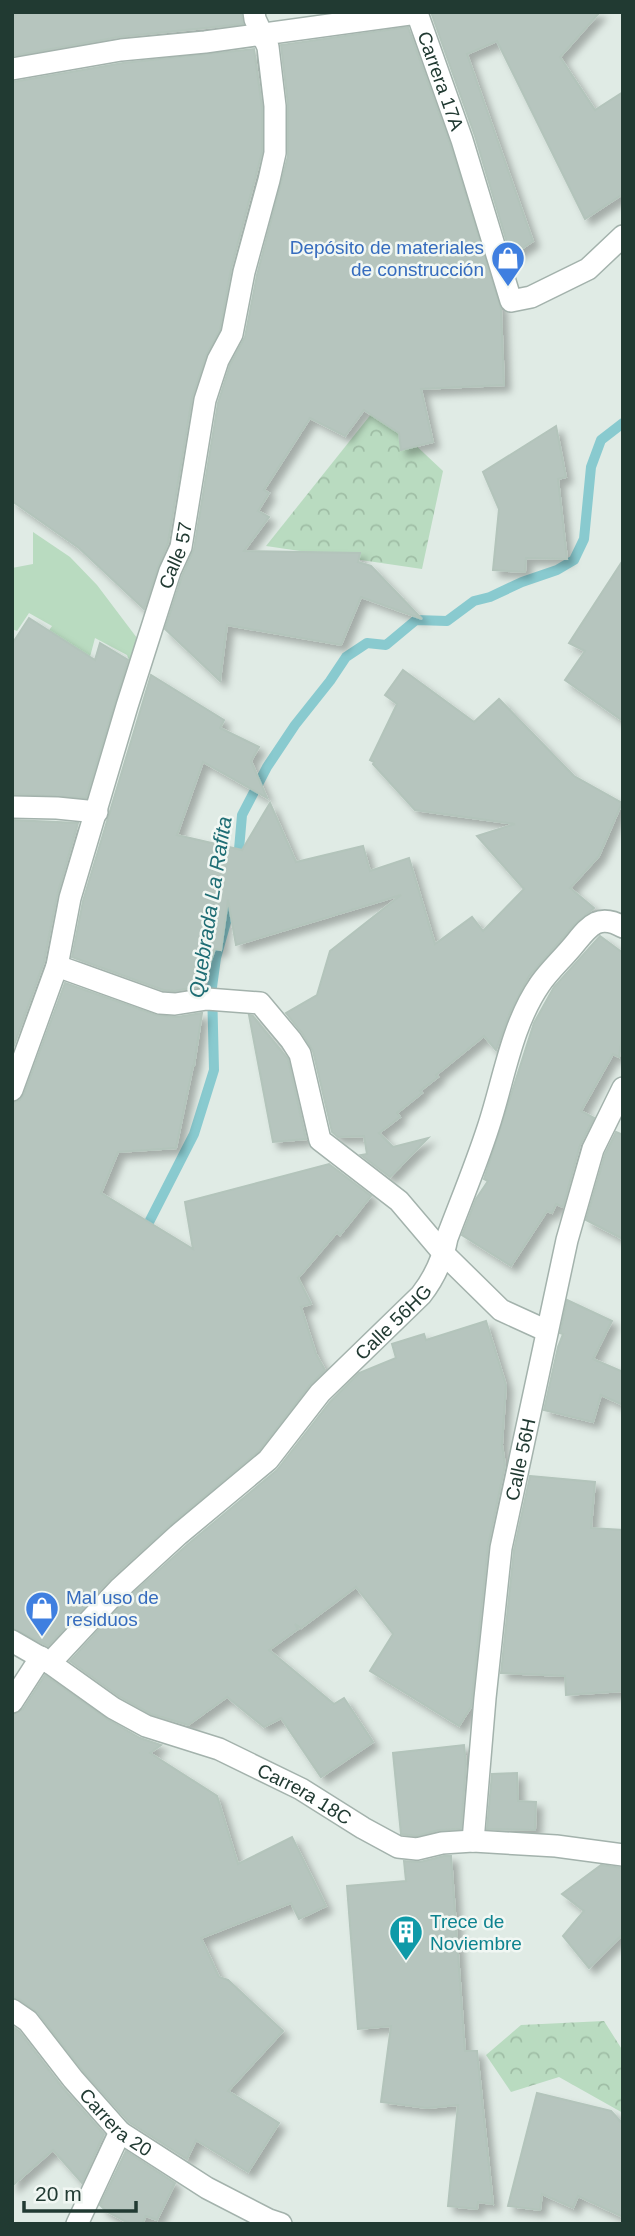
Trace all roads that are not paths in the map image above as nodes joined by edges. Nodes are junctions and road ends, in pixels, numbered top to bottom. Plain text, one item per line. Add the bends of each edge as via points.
1 (254, 12) edge
2 (262, 34) junction
3 (12, 69) edge
4 (623, 236) edge
5 (12, 807) edge
6 (97, 812) junction
7 (623, 927) edge
8 (57, 966) junction
9 (623, 1088) edge
10 (12, 1090) edge
11 (444, 1254) junction
12 (547, 1331) junction
13 (12, 1641) edge
14 (46, 1660) junction
15 (12, 1702) edge
16 (473, 1841) junction
17 (623, 1855) edge
18 (12, 2010) edge
19 (120, 2132) junction
20 (78, 2224) edge
21 (281, 2224) edge

1 - 2 street, Calle 57
2 - 3 street, Carrera 17A via 121,50
2 - 4 street, Carrera 17A via 417,13 511,301 531,297 588,269
2 - 6 street, Calle 57 via 268,47 275,106 270,180 232,334 205,400 181,547
5 - 6 street
6 - 8 street, Calle 57 via 70,898
7 - 11 street, Calle 56HG via 602,920 589,927 541,983 524,1013
8 - 10 street, Calle 57
8 - 11 street via 160,1003 216,999 260,1003 300,1054 320,1140 399,1201
9 - 12 street, Calle 56H via 593,1149
11 - 12 street via 502,1310
11 - 14 street, Calle 56HG via 421,1295 320,1393 268,1460 178,1535
12 - 16 street, Calle 56H via 501,1548
13 - 14 street, Carrera 18C
14 - 15 street, Calle 56HG
14 - 16 street, Carrera 18C via 146,1726 219,1749 301,1789 398,1847 417,1849
16 - 17 street, Carrera 18C
18 - 19 street, Carrera 20 via 28,2021
19 - 20 street
19 - 21 street, Carrera 20 via 207,2188

